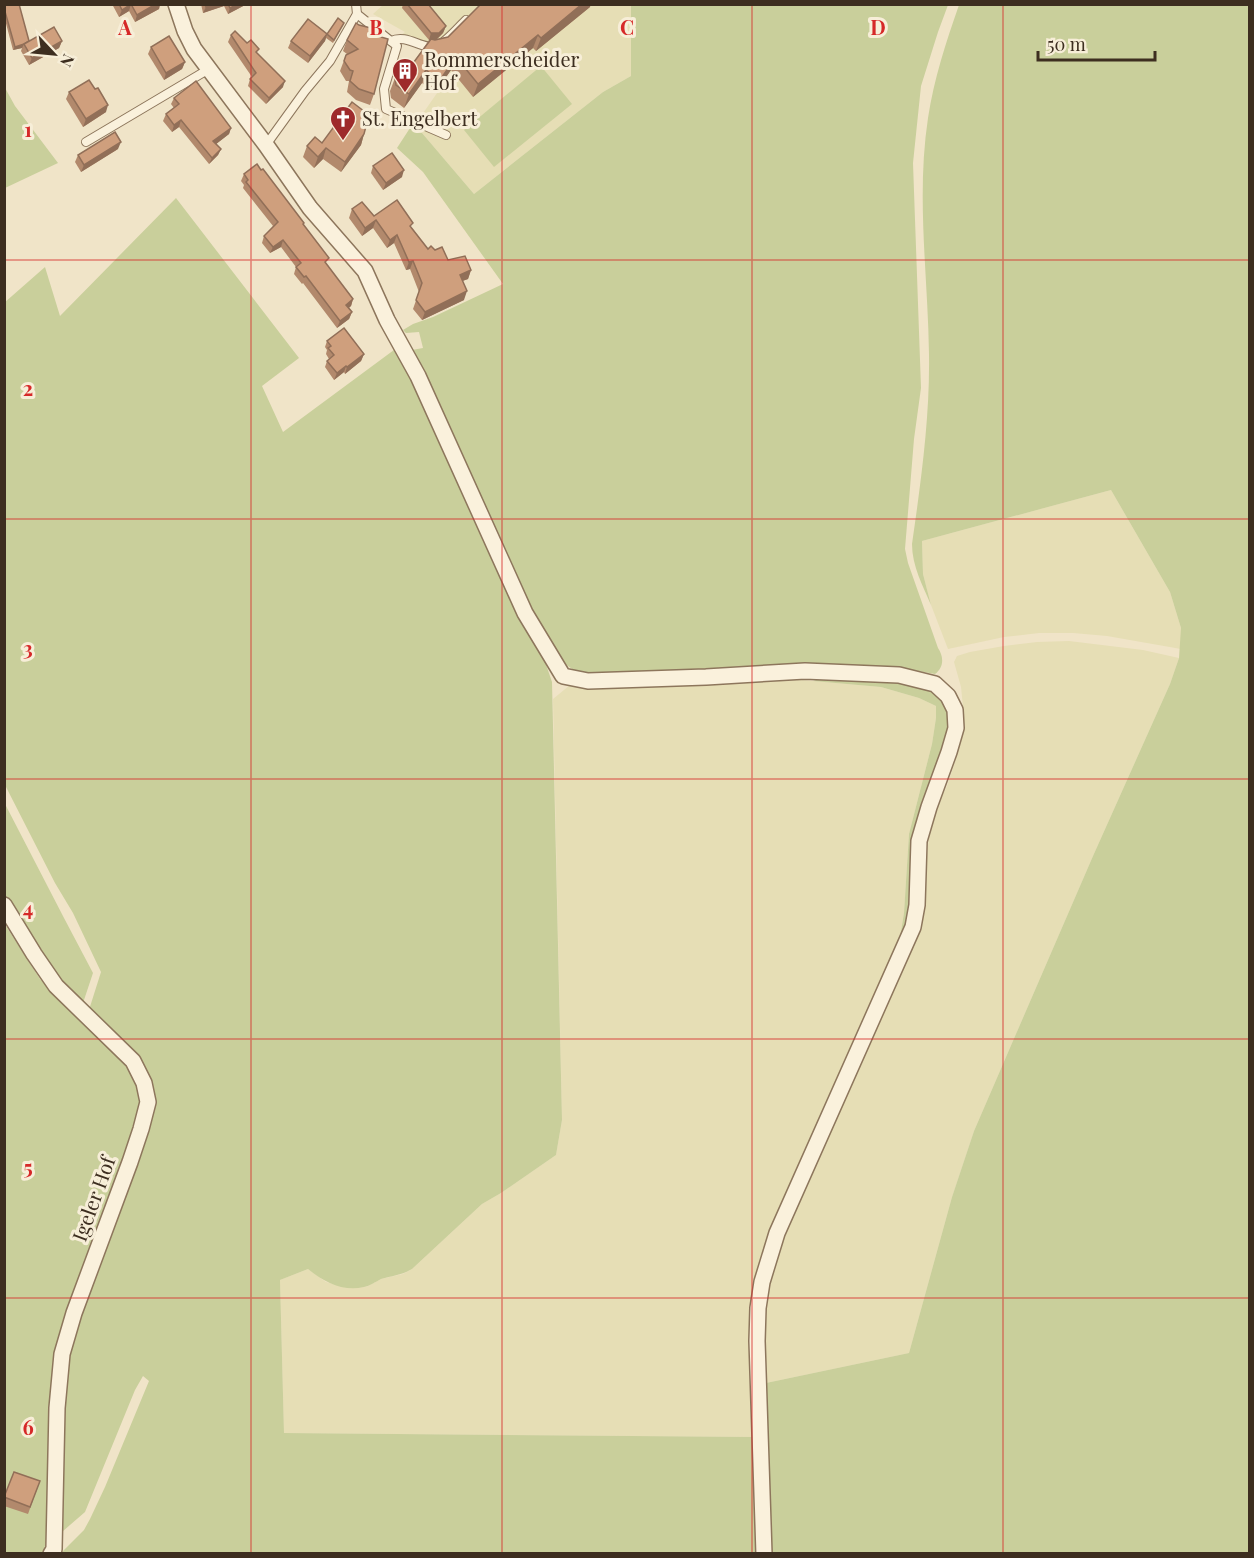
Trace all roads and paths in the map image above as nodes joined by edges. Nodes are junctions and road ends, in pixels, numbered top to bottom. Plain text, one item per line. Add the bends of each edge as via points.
1 (176, 4) edge
2 (356, 4) edge
3 (473, 13) edge
4 (357, 14) junction
5 (391, 41) junction
6 (209, 69) junction
7 (446, 135) dead end
8 (86, 142) dead end
9 (266, 145) junction
10 (4, 905) edge
11 (51, 1554) edge
12 (764, 1554) edge

1 - 6 street via 184,31
2 - 4 lane
3 - 5 lane via 439,46 401,38
4 - 5 lane
4 - 9 lane via 330,62
5 - 7 lane via 397,46 384,89 386,109
6 - 8 lane
6 - 9 street
9 - 12 street via 310,208 364,271 418,376 525,613 563,676 588,681 805,671 899,675 936,684 955,710 956,728 920,841 913,927 777,1233 762,1282 758,1341
10 - 11 street, Igeler Hof via 56,986 133,1061 148,1102 62,1354

